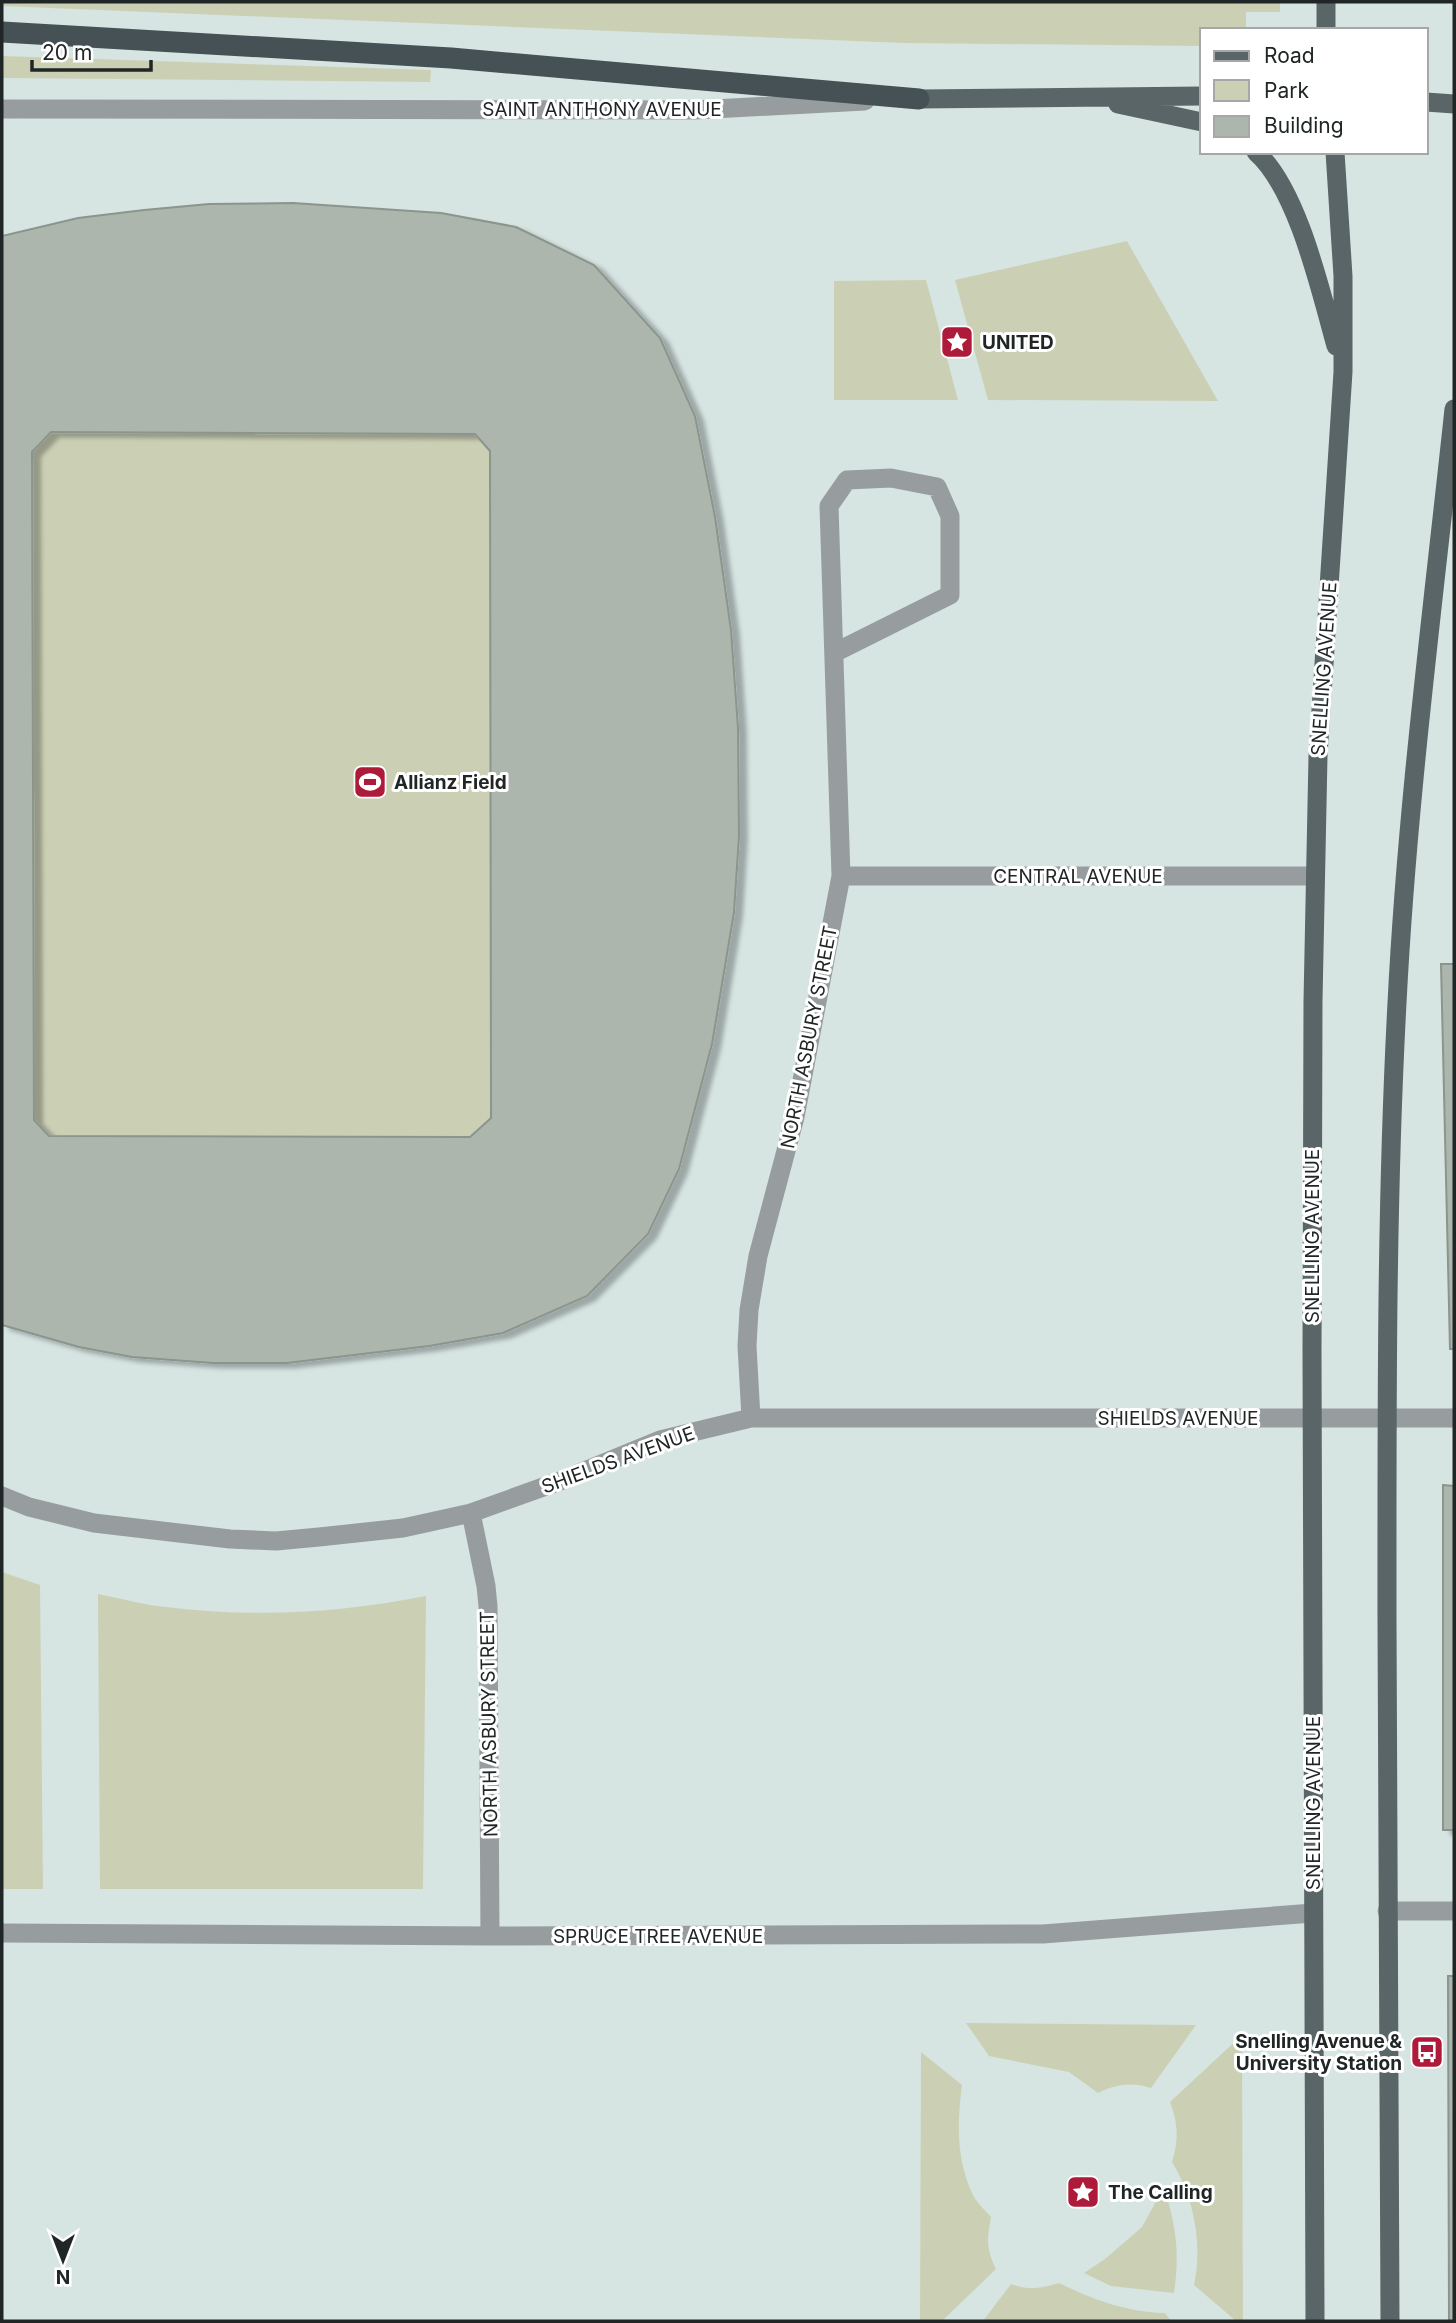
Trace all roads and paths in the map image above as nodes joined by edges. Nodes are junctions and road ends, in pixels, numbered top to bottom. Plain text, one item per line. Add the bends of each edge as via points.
1 (1326, 2) edge
2 (1326, 28) edge
3 (2, 32) edge
4 (1079, 96) junction
5 (1200, 96) edge
6 (919, 99) junction
7 (1428, 102) edge
8 (1454, 104) edge
9 (2, 109) edge
10 (1200, 122) edge
11 (1258, 154) edge
12 (1335, 154) edge
13 (1343, 372) junction
14 (1454, 409) edge
15 (834, 653) junction
16 (841, 876) junction
17 (1315, 876) junction
18 (751, 1418) junction
19 (1313, 1418) junction
20 (1386, 1418) junction
21 (1454, 1418) edge
22 (2, 1496) edge
23 (471, 1513) junction
24 (1387, 1911) junction
25 (1454, 1911) edge
26 (1313, 1913) junction
27 (2, 1933) edge
28 (490, 1937) junction
29 (1315, 2321) edge
30 (1390, 2321) edge

1 - 2 main road
3 - 6 highway via 451,58
4 - 5 main road, SAINT ANTHONY AVENUE
4 - 6 main road, SAINT ANTHONY AVENUE
4 - 10 main road
6 - 9 street, SAINT ANTHONY AVENUE via 695,110
7 - 8 main road
11 - 13 main road via 1284,191 1310,251
12 - 13 main road, SNELLING AVENUE
13 - 17 main road, SNELLING AVENUE via 1318,756
14 - 20 main road via 1401,927
15 - 15 street, NORTH ASBURY STREET via 950,595 950,516 937,486 891,478 847,480 829,506
15 - 16 street, NORTH ASBURY STREET
16 - 17 street, CENTRAL AVENUE
16 - 18 street, NORTH ASBURY STREET via 795,1117 753,1283 747,1346
17 - 19 main road, SNELLING AVENUE
18 - 19 street, SHIELDS AVENUE
18 - 23 street, SHIELDS AVENUE via 660,1440
19 - 20 street, SHIELDS AVENUE
19 - 26 main road, SNELLING AVENUE
20 - 21 street, SHIELDS AVENUE
20 - 24 main road
22 - 23 street, SHIELDS AVENUE via 94,1523 276,1541 403,1528
23 - 28 street, NORTH ASBURY STREET via 488,1606
24 - 25 street
24 - 30 main road
26 - 28 street, SPRUCE TREE AVENUE via 1043,1934
26 - 29 main road, SNELLING AVENUE
27 - 28 street, SPRUCE TREE AVENUE

